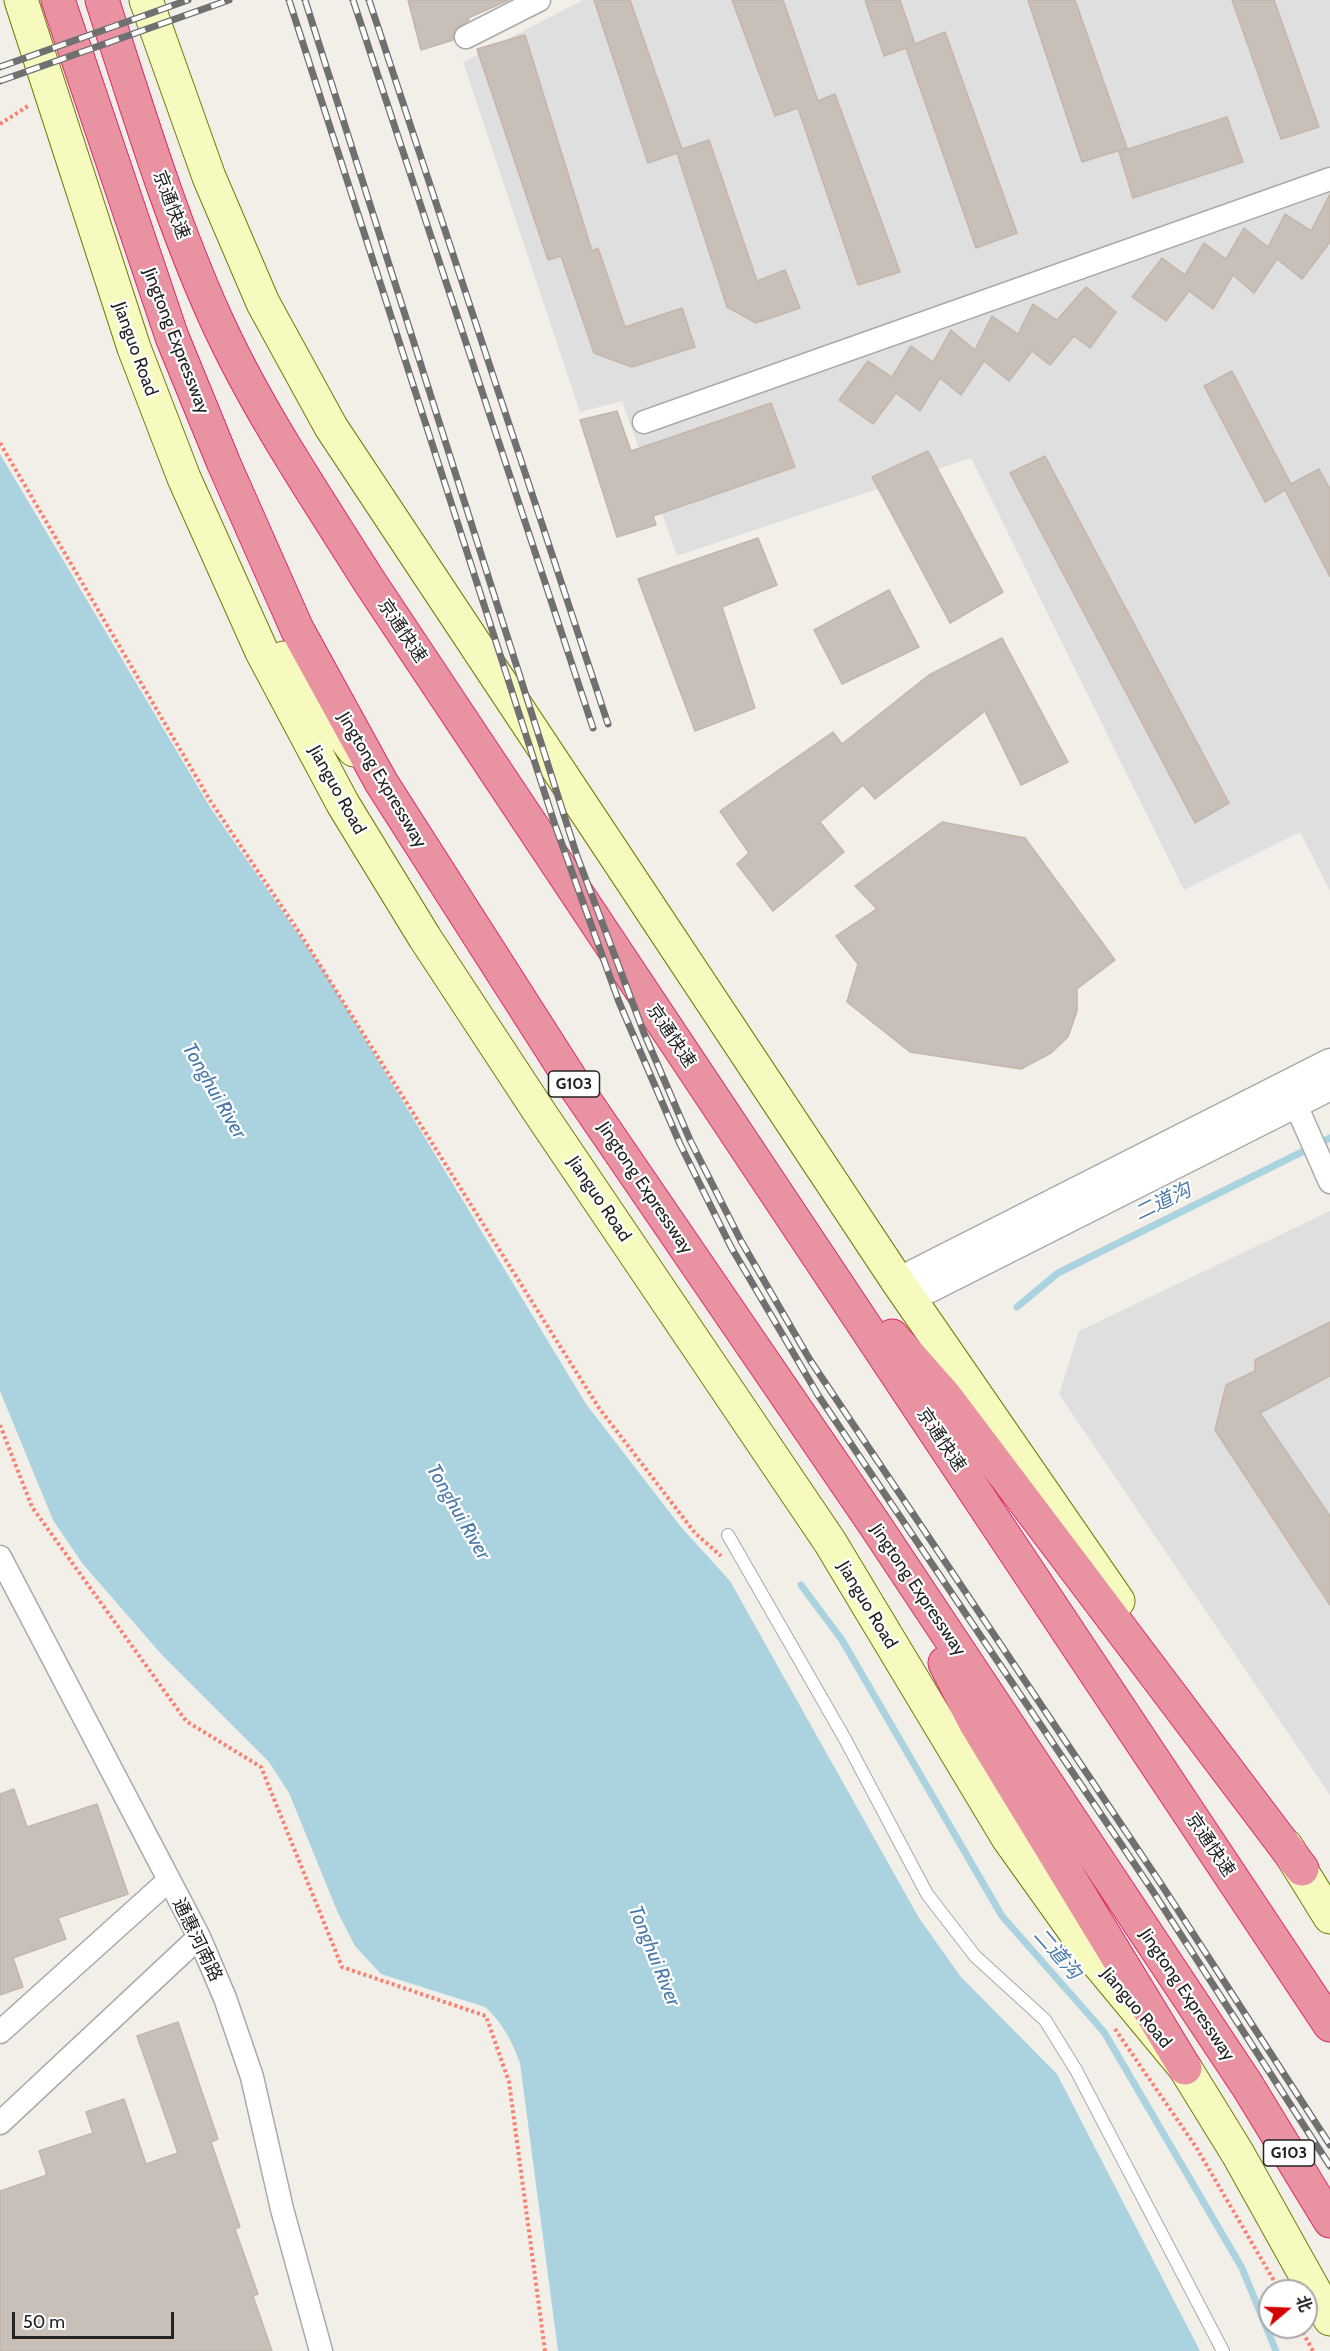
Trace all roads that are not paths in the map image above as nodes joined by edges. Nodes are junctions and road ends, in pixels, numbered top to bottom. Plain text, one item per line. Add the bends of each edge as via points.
1 (21, 0) edge
2 (58, 0) edge
3 (102, 0) edge
4 (146, 0) edge
5 (539, 0) edge
6 (466, 37) dead end
7 (1330, 179) edge
8 (644, 422) dead end
9 (233, 588) junction
10 (381, 782) junction
11 (1330, 1063) edge
12 (1330, 1086) edge
13 (1295, 1103) junction
14 (1329, 1181) edge
15 (806, 1238) junction
16 (904, 1290) junction
17 (875, 1526) junction
18 (728, 1535) dead end
19 (0, 1557) edge
20 (1302, 1869) junction
21 (168, 1881) junction
22 (1330, 1917) edge
23 (199, 1937) junction
24 (1330, 2025) edge
25 (0, 2032) edge
26 (1185, 2068) junction
27 (0, 2123) edge
28 (1330, 2221) edge
29 (1330, 2319) edge
30 (321, 2351) edge
31 (1223, 2351) edge

1 - 9 main road, Jianguo Road via 134,348 184,478
2 - 10 highway, Jingtong Expressway / G103 via 172,337 224,464 297,629
3 - 15 highway, 京通快速 via 163,186 211,307 283,443 369,581
4 - 16 main road via 209,177 263,303 331,427
5 - 6 street
7 - 8 street
9 - 10 main road via 330,721
9 - 26 main road, Jianguo Road via 262,652 343,804 425,938 830,1542 1008,1838 1093,1957
10 - 17 highway, Jingtong Expressway / G103 via 577,1089
11 - 16 street
12 - 13 street
13 - 14 street
13 - 16 street
15 - 20 highway via 945,1396
15 - 24 highway, 京通快速
16 - 20 main road
17 - 26 highway via 976,1724
17 - 28 highway, Jingtong Expressway / G103 via 1248,2085
18 - 31 lane via 845,1739 927,1894 975,1956 1045,2020 1076,2070
19 - 21 street, 通惠河南路
20 - 22 main road
21 - 23 street, 通惠河南路
21 - 25 street
23 - 27 street
23 - 30 street, 通惠河南路 via 252,2077 282,2209
26 - 29 main road, Jianguo Road

